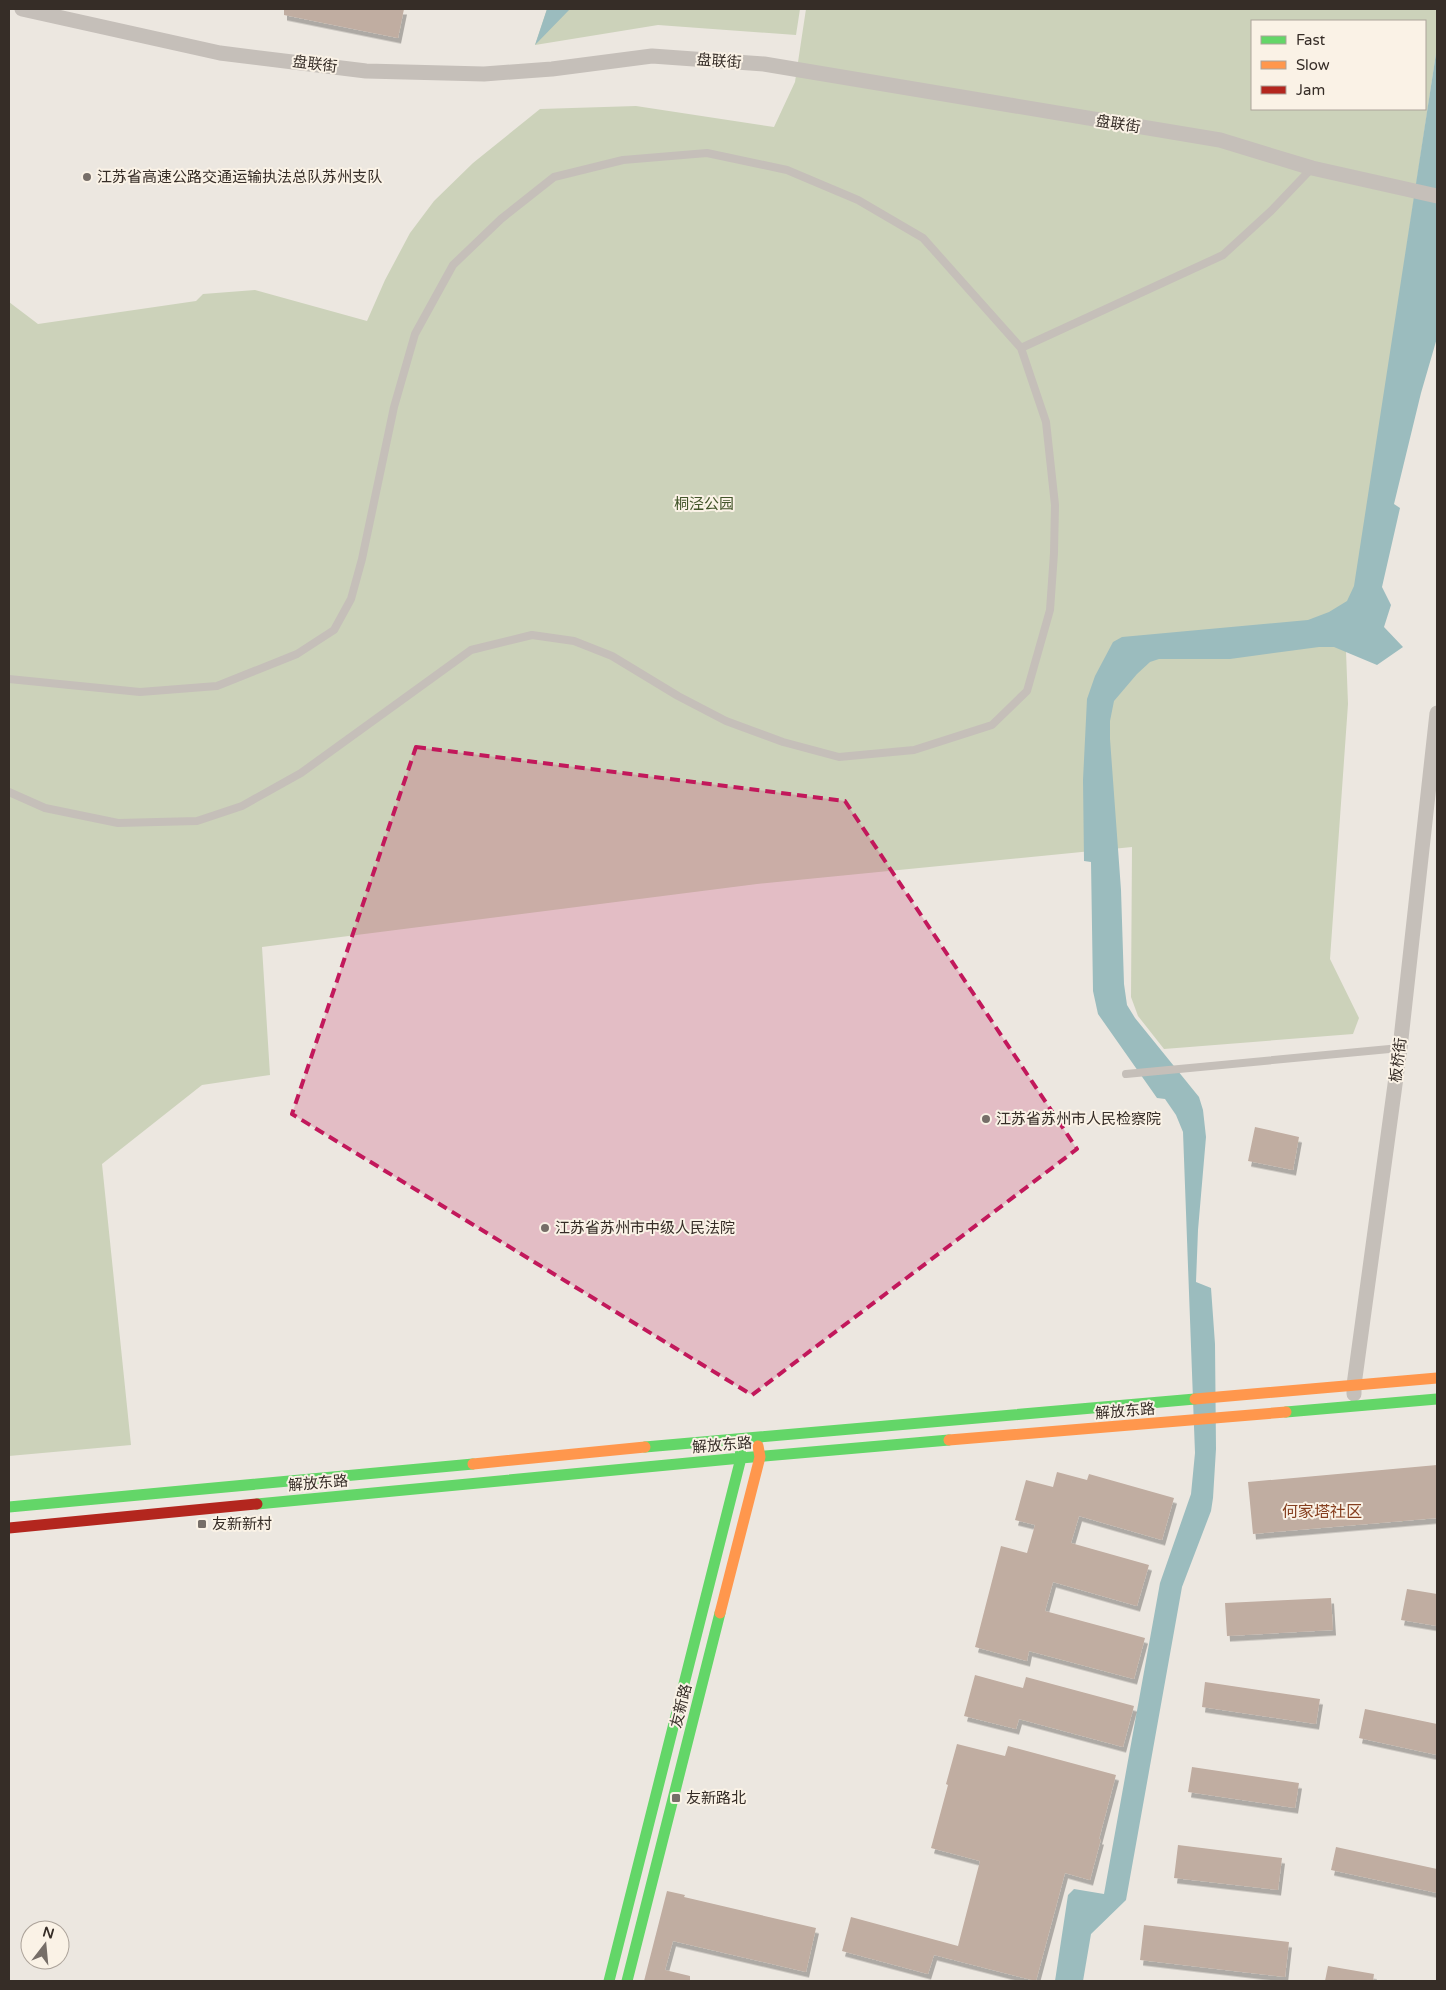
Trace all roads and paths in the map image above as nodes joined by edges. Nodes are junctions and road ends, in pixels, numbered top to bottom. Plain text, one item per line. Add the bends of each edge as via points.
1 (22, 9) edge
2 (1312, 168) junction
3 (1437, 196) edge
4 (1021, 348) junction
5 (9, 679) edge
6 (1437, 713) edge
7 (9, 792) edge
8 (1400, 1048) junction
9 (1126, 1074) dead end
10 (1437, 1378) edge
11 (1354, 1385) junction
12 (1437, 1399) edge
13 (1355, 1406) junction
14 (757, 1437) junction
15 (739, 1438) junction
16 (760, 1457) junction
17 (741, 1458) junction
18 (9, 1507) edge
19 (9, 1528) edge
20 (609, 1981) edge
21 (627, 1981) edge

1 - 2 street, 盘联街 via 220,53 366,71 484,74 652,56 764,64 1220,140
2 - 3 street, 盘联街
2 - 4 lane via 1223,255
4 - 5 lane via 923,238 858,200 788,170 707,153 623,160 554,177 501,219 453,265 415,334 394,407 362,559 351,599 334,630 297,654 217,686 140,692
4 - 7 lane via 1046,422 1055,505 1051,600 1027,691 992,725 914,750 839,757 783,742 726,721 612,656 574,641 532,635 471,650 300,773 242,806 197,821 118,823 45,808
6 - 8 street, 板桥街
8 - 9 lane
8 - 11 street, 板桥街
10 - 11 main road, 解放东路
11 - 13 street, 板桥街
11 - 14 main road, 解放东路
12 - 13 main road, 解放东路
13 - 16 main road, 解放东路
14 - 15 main road, 解放东路
14 - 16 main road, 友新路
15 - 17 main road, 友新路
15 - 18 main road, 解放东路
16 - 17 main road, 解放东路
16 - 21 main road, 友新路
17 - 19 main road, 解放东路
17 - 20 main road, 友新路

